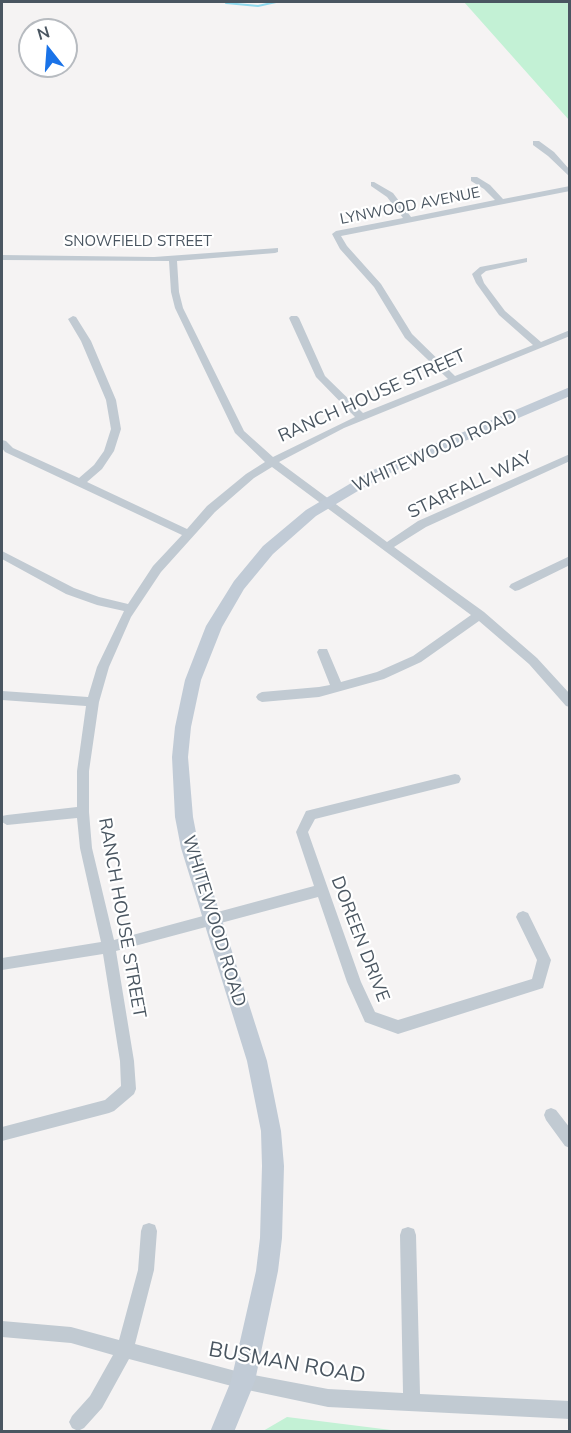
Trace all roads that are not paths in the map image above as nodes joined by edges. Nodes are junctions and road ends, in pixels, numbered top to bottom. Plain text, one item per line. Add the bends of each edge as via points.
1 (536, 143) dead end
2 (570, 175) edge
3 (474, 179) dead end
4 (374, 184) dead end
5 (570, 188) edge
6 (501, 202) junction
7 (409, 220) junction
8 (275, 250) dead end
9 (2, 257) edge
10 (173, 259) junction
11 (524, 260) dead end
12 (294, 318) dead end
13 (73, 319) dead end
14 (570, 333) edge
15 (539, 345) junction
16 (454, 380) junction
17 (570, 391) edge
18 (362, 418) junction
19 (2, 442) edge
20 (570, 457) edge
21 (272, 462) junction
22 (80, 483) junction
23 (326, 502) junction
24 (187, 533) junction
25 (387, 547) junction
26 (2, 555) edge
27 (570, 560) edge
28 (515, 587) dead end
29 (130, 608) junction
30 (480, 615) junction
31 (323, 652) dead end
32 (570, 683) edge
33 (337, 687) junction
34 (558, 688) junction
35 (2, 695) edge
36 (262, 697) dead end
37 (93, 702) junction
38 (570, 703) edge
39 (455, 779) dead end
40 (83, 812) junction
41 (7, 820) dead end
42 (322, 890) junction
43 (523, 917) dead end
44 (213, 919) junction
45 (109, 946) junction
46 (2, 963) edge
47 (550, 1115) dead end
48 (2, 1134) edge
49 (570, 1141) edge
50 (149, 1232) dead end
51 (408, 1235) dead end
52 (2, 1329) edge
53 (125, 1349) junction
54 (243, 1381) junction
55 (412, 1403) junction
56 (570, 1410) edge
57 (78, 1422) dead end
58 (222, 1431) edge

1 - 2 street
3 - 6 street
4 - 7 street via 390,195
5 - 6 street, LYNWOOD AVENUE
6 - 7 street, LYNWOOD AVENUE
7 - 16 street, LYNWOOD AVENUE via 336,234 378,286 408,336
8 - 10 street, SNOWFIELD STREET
9 - 10 street, SNOWFIELD STREET
10 - 21 street via 179,308 212,377 240,433
11 - 15 street via 476,274 502,313
12 - 18 street via 321,376
13 - 22 street via 111,400 116,429 109,451
14 - 15 street, RANCH HOUSE STREET
15 - 16 street, RANCH HOUSE STREET
16 - 18 street, RANCH HOUSE STREET
17 - 23 main road, WHITEWOOD ROAD via 378,473
18 - 21 street, RANCH HOUSE STREET
19 - 22 street via 9,450
20 - 25 street, STARFALL WAY via 422,524
21 - 23 street
21 - 24 street, RANCH HOUSE STREET via 230,492
22 - 24 street
23 - 25 street
23 - 44 main road, WHITEWOOD ROAD via 292,528 251,570 214,626 193,680 180,757 182,795 190,848
24 - 29 street, RANCH HOUSE STREET
25 - 30 street
26 - 29 street via 70,591
27 - 28 street
29 - 37 street, RANCH HOUSE STREET via 106,658
30 - 33 street via 417,659 380,676
30 - 34 street
31 - 33 street
32 - 34 street
33 - 36 street
34 - 38 street
35 - 37 street
37 - 40 street, RANCH HOUSE STREET via 83,771
39 - 42 street, DOREEN DRIVE via 311,815 302,832
40 - 41 street
40 - 45 street, RANCH HOUSE STREET via 92,880
42 - 43 street, DOREEN DRIVE via 370,1017 398,1027 538,984 544,960
42 - 44 street
44 - 45 street
44 - 54 main road, WHITEWOOD ROAD via 257,1061 271,1131 272,1238
45 - 46 street
45 - 48 street, RANCH HOUSE STREET via 129,1089 109,1106
47 - 49 street
50 - 53 street via 146,1270
51 - 55 street
52 - 53 street, BUSMAN ROAD via 71,1335
53 - 54 street, BUSMAN ROAD
53 - 57 street via 96,1402
54 - 55 street, BUSMAN ROAD via 328,1398
54 - 58 main road, WHITEWOOD ROAD
55 - 56 street, BUSMAN ROAD

